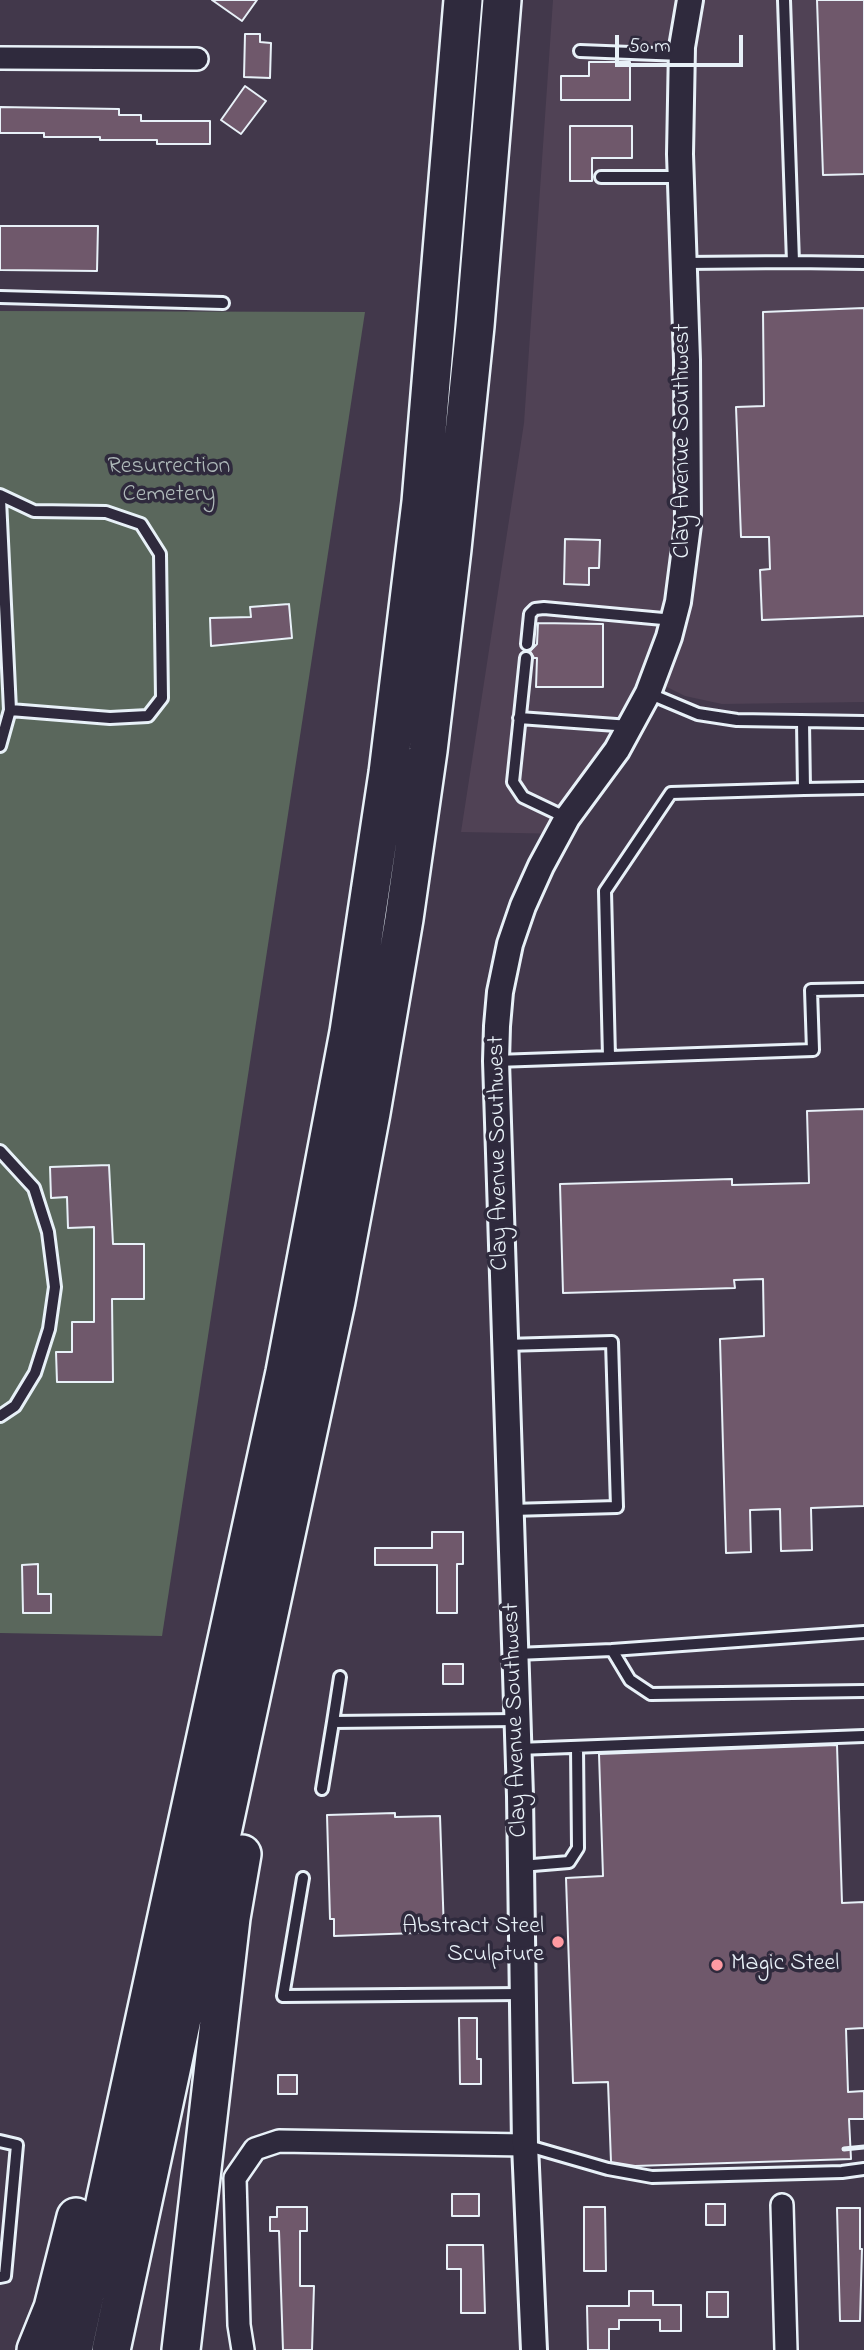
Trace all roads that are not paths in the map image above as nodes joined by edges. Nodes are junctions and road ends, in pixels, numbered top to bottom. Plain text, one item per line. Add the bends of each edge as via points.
1 (463, 0) edge
2 (502, 0) edge
3 (690, 0) edge
4 (784, 0) edge
5 (580, 51) dead end
6 (682, 55) junction
7 (0, 58) edge
8 (197, 59) dead end
9 (601, 177) dead end
10 (681, 177) junction
11 (793, 262) junction
12 (683, 263) junction
13 (864, 263) edge
14 (0, 297) edge
15 (223, 303) dead end
16 (0, 497) edge
17 (674, 620) junction
18 (527, 644) dead end
19 (526, 658) dead end
20 (648, 693) junction
21 (10, 710) junction
22 (519, 718) junction
23 (803, 722) junction
24 (864, 722) edge
25 (630, 726) junction
26 (0, 746) edge
27 (864, 788) edge
28 (804, 789) junction
29 (566, 818) junction
30 (864, 989) edge
31 (609, 1057) junction
32 (496, 1061) junction
33 (0, 1151) edge
34 (505, 1345) junction
35 (0, 1416) edge
36 (305, 1450) junction
37 (511, 1510) junction
38 (240, 1580) junction
39 (864, 1632) edge
40 (612, 1650) junction
41 (516, 1654) junction
42 (340, 1677) dead end
43 (864, 1691) edge
44 (517, 1720) junction
45 (333, 1722) junction
46 (864, 1736) edge
47 (577, 1747) junction
48 (518, 1749) junction
49 (322, 1789) dead end
50 (521, 1866) junction
51 (303, 1878) dead end
52 (523, 1994) junction
53 (0, 2140) edge
54 (525, 2145) junction
55 (864, 2169) edge
56 (782, 2205) dead end
57 (0, 2277) edge
58 (36, 2350) edge
59 (73, 2350) edge
60 (111, 2350) edge
61 (181, 2350) edge
62 (243, 2350) edge
63 (534, 2350) edge
64 (786, 2350) edge

1 - 38 highway via 421,502 386,786 349,1032 285,1372
2 - 36 highway via 475,326 428,751 371,1113
3 - 6 street, Clay Avenue Southwest
4 - 11 lane
5 - 6 lane
6 - 10 street, Clay Avenue Southwest
7 - 8 street
9 - 10 lane
10 - 12 street, Clay Avenue Southwest
11 - 12 lane
11 - 13 lane
12 - 17 street, Clay Avenue Southwest via 688,525
14 - 15 lane
16 - 21 lane
16 - 21 lane via 34,511 106,512 141,524 160,554 162,698 148,716 110,718
17 - 18 lane via 535,609 530,614
17 - 20 street, Clay Avenue Southwest
19 - 22 lane
20 - 23 lane via 698,713 737,720
20 - 25 street, Clay Avenue Southwest
21 - 26 lane
22 - 25 lane
22 - 29 lane via 513,782 523,797
23 - 24 lane
23 - 28 lane
25 - 29 street, Clay Avenue Southwest
27 - 28 lane
28 - 31 lane via 671,793 605,891
29 - 32 street, Clay Avenue Southwest via 523,906 510,944 500,992
30 - 31 lane via 811,990 813,1050
31 - 32 lane
32 - 34 street, Clay Avenue Southwest
33 - 35 lane via 34,1188 48,1232 55,1287 49,1329 35,1373 15,1406
34 - 37 street, Clay Avenue Southwest
34 - 37 lane via 612,1342 617,1507
36 - 60 highway
36 - 61 highway via 268,1719 231,1918
37 - 41 street, Clay Avenue Southwest
38 - 58 highway via 183,1749 69,2251
38 - 59 highway
39 - 40 lane
40 - 41 lane
40 - 43 lane via 629,1680 651,1694
41 - 44 street, Clay Avenue Southwest
42 - 45 lane
44 - 45 lane
44 - 48 street, Clay Avenue Southwest
45 - 49 lane
46 - 47 lane
47 - 48 lane
47 - 50 lane via 578,1848 569,1862
48 - 50 street, Clay Avenue Southwest
50 - 52 street, Clay Avenue Southwest
51 - 52 lane via 283,1996
52 - 54 street, Clay Avenue Southwest
53 - 57 lane via 17,2145 5,2276
54 - 55 lane via 652,2177
54 - 62 street via 279,2141 255,2148 235,2178
54 - 63 street, Clay Avenue Southwest
56 - 64 street

